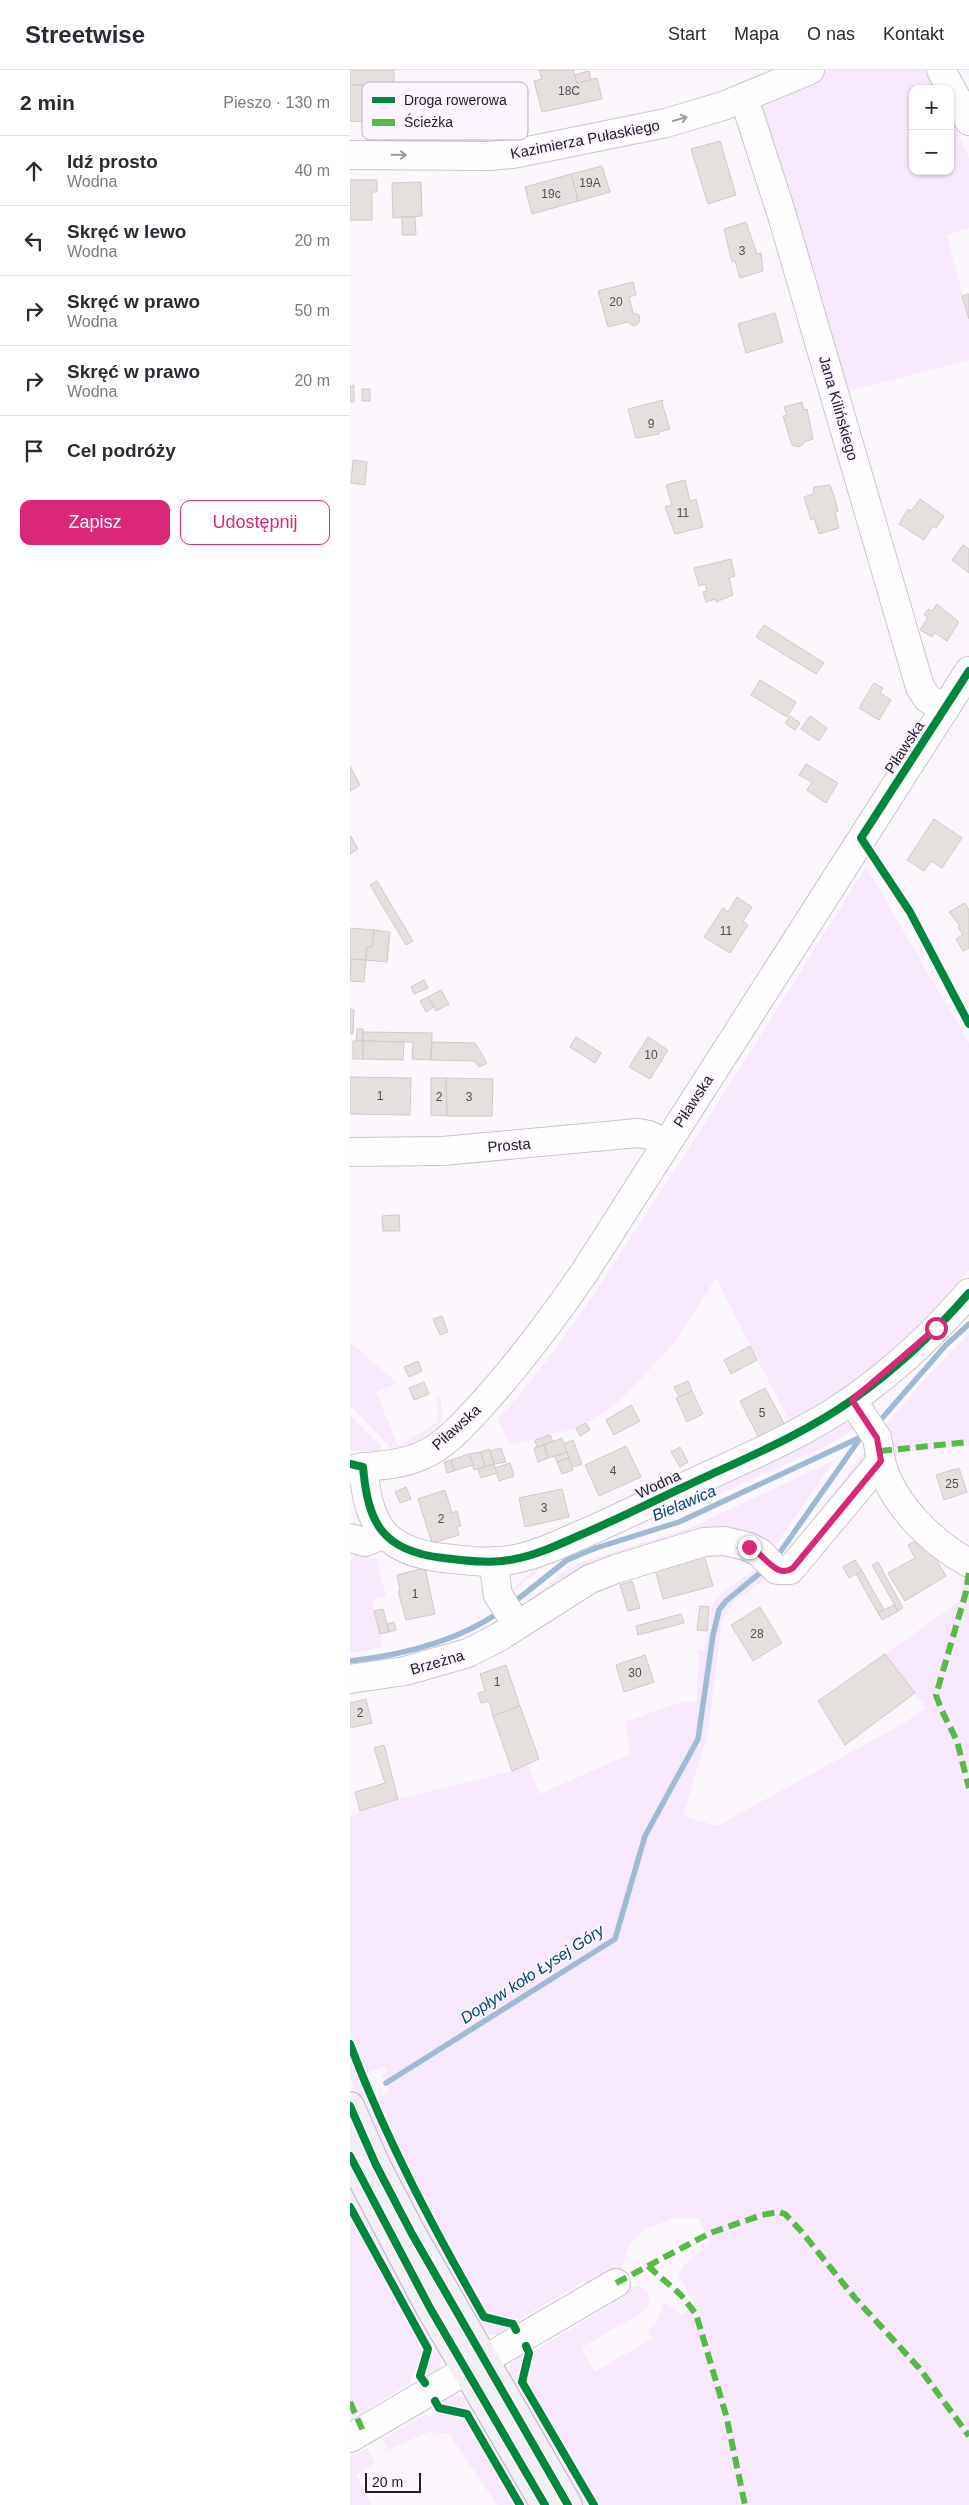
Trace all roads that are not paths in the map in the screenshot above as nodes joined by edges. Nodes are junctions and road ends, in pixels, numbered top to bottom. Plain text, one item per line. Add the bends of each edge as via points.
1 (810, 70) edge
2 (941, 70) edge
3 (744, 98) junction
4 (969, 121) edge
5 (350, 154) edge
6 (969, 671) edge
7 (945, 709) junction
8 (666, 1144) junction
9 (350, 1152) edge
10 (969, 1293) edge
11 (869, 1430) junction
12 (354, 1467) edge
13 (384, 1534) junction
14 (350, 1538) edge
15 (492, 1561) junction
16 (969, 1563) edge
17 (510, 1613) junction
18 (350, 1679) edge
19 (350, 2106) edge
20 (350, 2156) edge
21 (616, 2283) dead end
22 (475, 2366) junction
23 (350, 2438) edge
24 (545, 2505) edge
25 (568, 2505) edge

1 - 3 street, Kazimierza Pułaskiego
2 - 4 street
5 -> 3 street, Kazimierza Pułaskiego via 513,154 666,123
3 - 7 street, Jana Kilińskiego via 781,212 920,687 927,698
6 - 7 street, Piławska
7 - 8 street, Piławska
8 - 9 street, Prosta via 638,1133 443,1151
8 - 12 street, Piławska via 584,1273 546,1326 469,1418 423,1455 396,1464
10 - 11 street, Wodna via 910,1352
11 - 15 street, Wodna via 801,1431 535,1554
11 - 16 street via 892,1489 903,1505 930,1534
11 - 17 street, Wodna via 793,1568 786,1572 771,1564 756,1549 719,1541 701,1542 596,1576
12 - 13 street, Wodna via 370,1511
13 - 14 street via 365,1542
13 - 15 street, Wodna via 396,1544 421,1554
15 - 17 street via 495,1585
17 - 18 street, Brzeżna via 480,1648 405,1671
19 - 22 main road
20 - 22 main road via 385,2227
21 - 22 street
22 - 23 street
22 - 24 main road
22 - 25 main road

